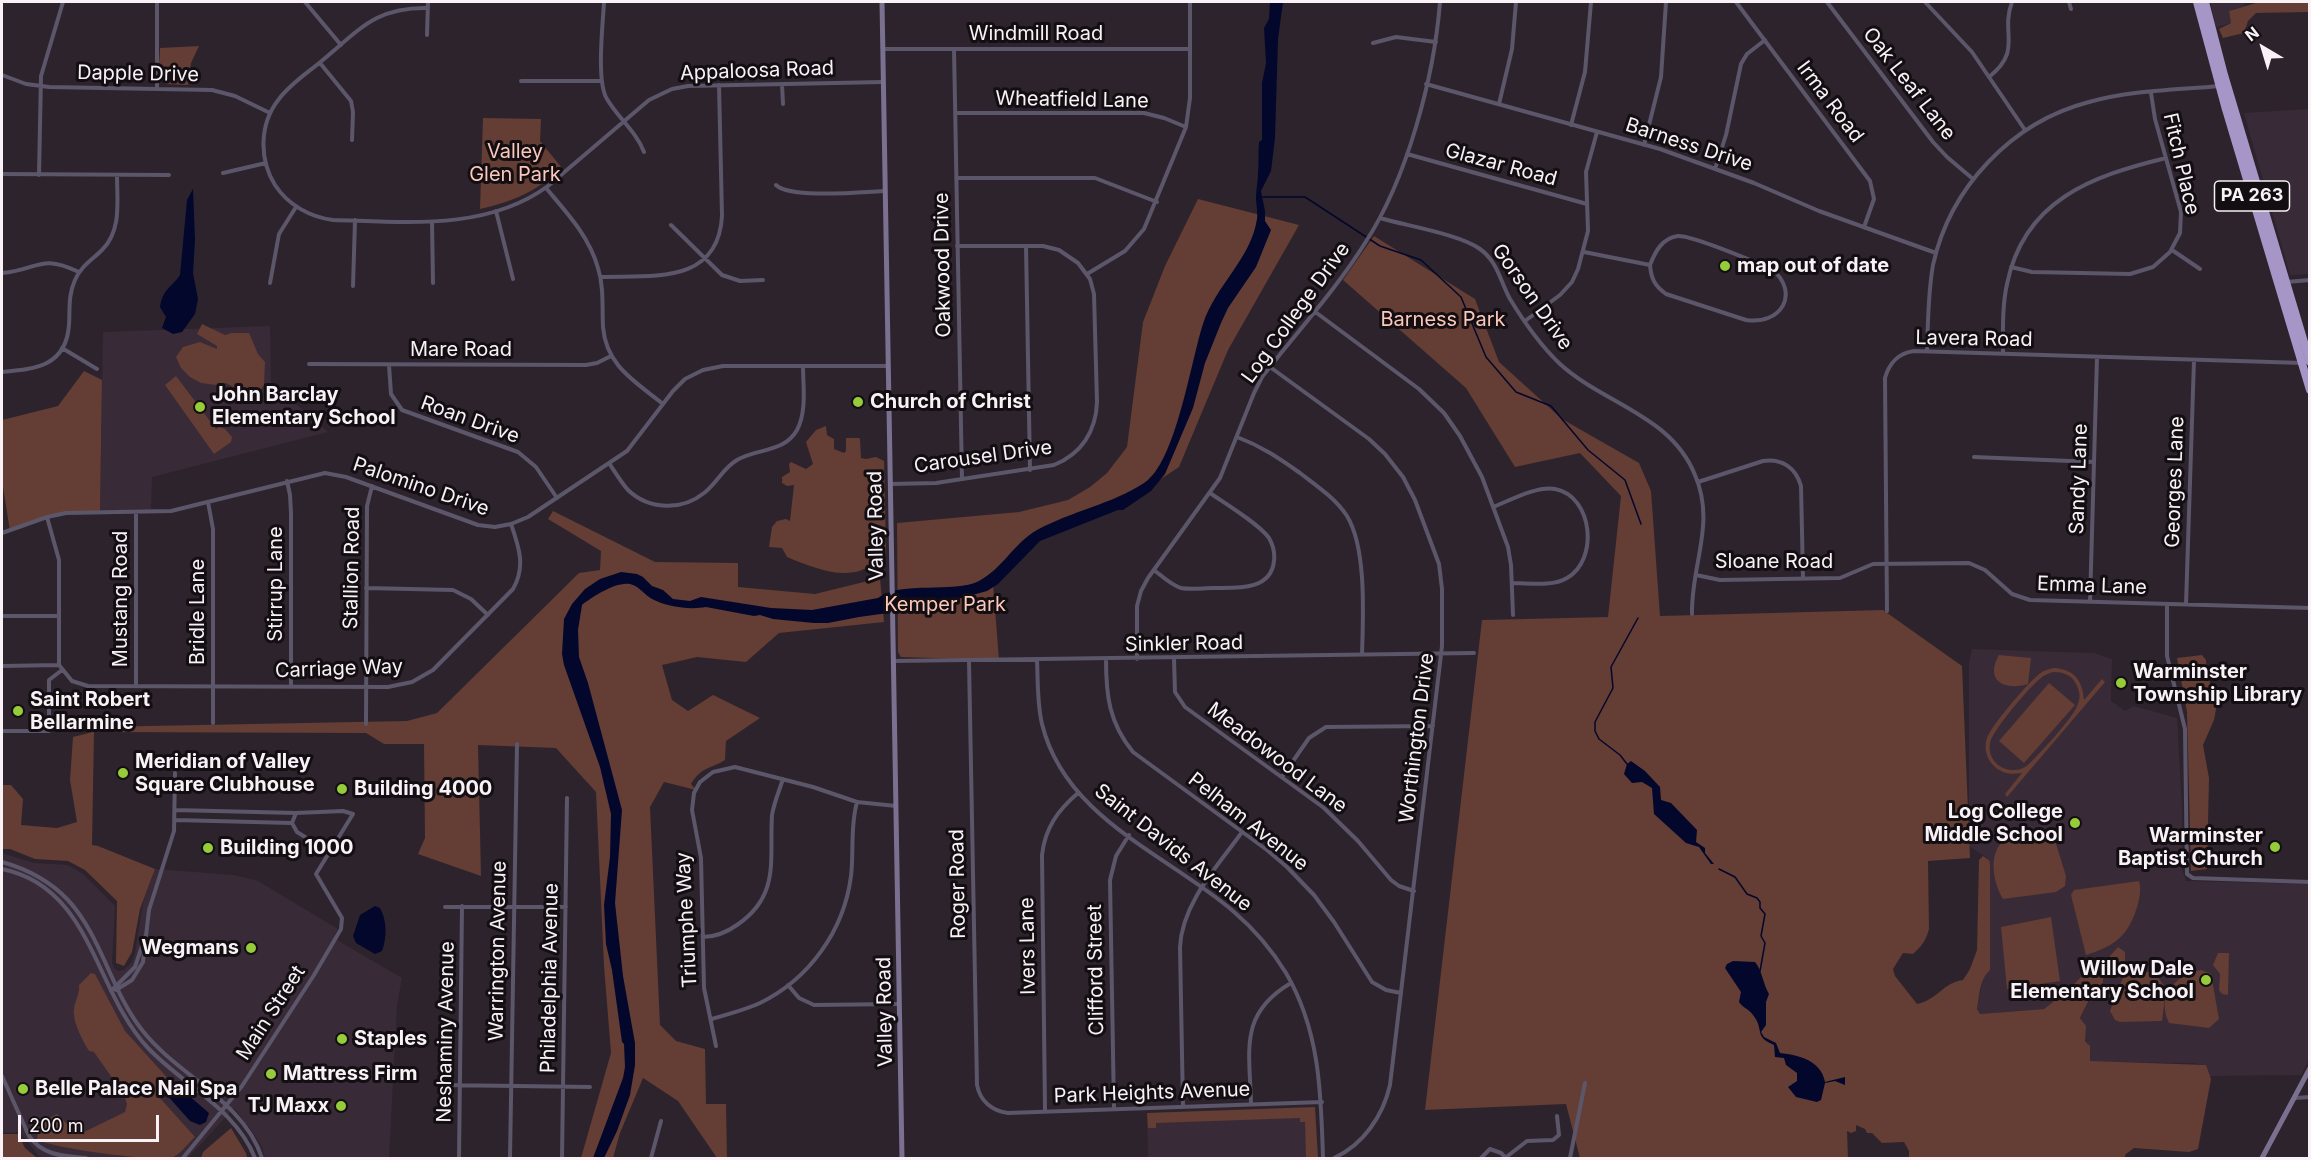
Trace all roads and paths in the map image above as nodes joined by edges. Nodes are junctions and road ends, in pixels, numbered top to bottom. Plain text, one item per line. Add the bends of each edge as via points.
1 (63, 2) edge
2 (157, 2) edge
3 (305, 2) edge
4 (428, 2) edge
5 (604, 2) edge
6 (882, 2) edge
7 (1190, 2) edge
8 (1440, 2) edge
9 (1516, 2) edge
10 (1591, 2) edge
11 (1666, 2) edge
12 (1736, 2) edge
13 (1827, 2) edge
14 (1925, 2) edge
15 (2012, 2) edge
16 (2069, 2) edge
17 (2197, 2) edge
18 (2205, 2) edge
19 (428, 9) junction
20 (2071, 9) dead end
21 (427, 35) dead end
22 (1765, 40) junction
23 (1436, 42) junction
24 (1373, 43) dead end
25 (341, 45) junction
26 (954, 49) junction
27 (1190, 49) junction
28 (883, 50) junction
29 (320, 63) junction
30 (2, 75) edge
31 (1989, 76) junction
32 (521, 81) dead end
33 (602, 81) junction
34 (883, 82) junction
35 (782, 84) junction
36 (1426, 84) junction
37 (718, 85) junction
38 (2223, 85) junction
39 (40, 87) junction
40 (157, 89) junction
41 (2151, 93) junction
42 (783, 104) dead end
43 (1499, 105) junction
44 (270, 113) junction
45 (955, 113) junction
46 (625, 121) junction
47 (1571, 124) junction
48 (1186, 127) junction
49 (2025, 130) junction
50 (1597, 132) junction
51 (352, 140) dead end
52 (1644, 145) junction
53 (644, 152) dead end
54 (1407, 154) junction
55 (2166, 158) junction
56 (266, 163) junction
57 (1715, 169) junction
58 (224, 172) dead end
59 (2, 174) edge
60 (39, 175) junction
61 (117, 175) junction
62 (169, 176) dead end
63 (956, 177) junction
64 (1973, 179) junction
65 (776, 185) dead end
66 (546, 188) junction
67 (885, 191) junction
68 (1157, 202) junction
69 (1587, 204) junction
70 (296, 207) junction
71 (496, 211) junction
72 (1380, 218) junction
73 (355, 220) junction
74 (432, 222) junction
75 (671, 225) dead end
76 (1864, 227) junction
77 (957, 246) junction
78 (1026, 246) junction
79 (2172, 250) junction
80 (1584, 252) junction
81 (1936, 253) junction
82 (704, 259) junction
83 (1650, 265) junction
84 (2012, 267) junction
85 (2200, 269) dead end
86 (79, 272) junction
87 (2, 273) edge
88 (1087, 274) junction
89 (601, 277) junction
90 (513, 279) dead end
91 (763, 280) dead end
92 (2310, 280) edge
93 (270, 283) dead end
94 (433, 283) dead end
95 (2282, 283) junction
96 (353, 286) dead end
97 (1314, 311) junction
98 (1526, 321) junction
99 (62, 348) junction
100 (1927, 351) junction
101 (2003, 353) junction
102 (611, 356) junction
103 (2097, 357) junction
104 (2194, 360) junction
105 (2307, 362) edge
106 (309, 364) dead end
107 (389, 365) junction
108 (803, 366) junction
109 (888, 366) junction
110 (1270, 367) junction
111 (97, 369) dead end
112 (2, 372) edge
113 (2310, 390) edge
114 (663, 404) junction
115 (1237, 437) junction
116 (1974, 457) dead end
117 (2094, 462) junction
118 (609, 464) junction
119 (1030, 470) junction
120 (962, 479) junction
121 (287, 481) junction
122 (890, 483) junction
123 (1698, 483) junction
124 (372, 486) junction
125 (1210, 493) junction
126 (557, 498) junction
127 (208, 502) junction
128 (1493, 507) junction
129 (136, 512) junction
130 (47, 517) junction
131 (511, 524) junction
132 (2, 533) edge
133 (1887, 564) junction
134 (1154, 570) junction
135 (1695, 575) junction
136 (1803, 578) junction
137 (1512, 583) junction
138 (366, 588) junction
139 (2090, 602) junction
140 (2167, 604) junction
141 (2186, 604) junction
142 (2310, 608) edge
143 (1887, 611) dead end
144 (1692, 614) dead end
145 (2, 615) edge
146 (488, 615) junction
147 (1513, 615) dead end
148 (59, 616) junction
149 (1474, 653) dead end
150 (1442, 654) junction
151 (1362, 655) junction
152 (1137, 659) junction
153 (1174, 659) junction
154 (1037, 660) junction
155 (1106, 660) junction
156 (893, 661) junction
157 (969, 661) junction
158 (59, 665) junction
159 (2, 666) edge
160 (63, 672) junction
161 (136, 686) junction
162 (213, 686) junction
163 (291, 686) junction
164 (366, 687) junction
165 (213, 723) dead end
166 (366, 724) dead end
167 (1433, 726) junction
168 (2, 731) edge
169 (517, 744) dead end
170 (175, 773) dead end
171 (1282, 777) junction
172 (783, 779) junction
173 (1078, 793) junction
174 (567, 798) dead end
175 (857, 802) junction
176 (896, 806) junction
177 (175, 810) junction
178 (296, 813) junction
179 (175, 820) junction
180 (292, 823) junction
181 (1242, 832) junction
182 (1129, 835) junction
183 (329, 852) junction
184 (2, 862) edge
185 (2, 869) edge
186 (2310, 882) edge
187 (1203, 888) junction
188 (1414, 891) junction
189 (462, 906) junction
190 (514, 906) junction
191 (445, 907) dead end
192 (566, 908) junction
193 (703, 937) junction
194 (1291, 983) junction
195 (788, 985) junction
196 (116, 988) junction
197 (111, 991) junction
198 (1401, 993) junction
199 (899, 1004) junction
200 (712, 1019) junction
201 (716, 1046) dead end
202 (2310, 1068) edge
203 (2, 1076) edge
204 (1585, 1083) dead end
205 (460, 1084) junction
206 (442, 1085) dead end
207 (512, 1085) junction
208 (563, 1086) junction
209 (590, 1087) dead end
210 (2310, 1097) edge
211 (2295, 1098) junction
212 (1322, 1102) junction
213 (986, 1103) joint
214 (1251, 1104) junction
215 (226, 1106) junction
216 (1182, 1107) junction
217 (1114, 1109) junction
218 (222, 1111) junction
219 (1046, 1111) junction
220 (1557, 1116) dead end
221 (661, 1121) dead end
222 (86, 1158) edge
223 (183, 1158) edge
224 (255, 1158) edge
225 (262, 1158) edge
226 (459, 1158) edge
227 (510, 1158) edge
228 (562, 1158) edge
229 (651, 1158) edge
230 (902, 1158) edge
231 (1323, 1158) edge
232 (1334, 1158) edge
233 (1481, 1158) edge
234 (1506, 1158) edge
235 (1570, 1158) edge
236 (2262, 1158) edge

1 - 39 street
2 - 40 street
3 - 25 street
4 - 19 street
5 - 33 street
6 - 28 street, Valley Road
7 - 27 street
8 - 23 street, Log College Drive
9 - 43 street via 1510,61
10 - 47 street via 1585,72
11 - 52 street via 1662,77
12 - 22 street, Irma Road
13 - 64 street, Oak Leaf Lane via 1933,142
14 - 31 street
15 - 31 street via 2008,54 2000,68
16 - 20 street
17 - 38 highway, PA 263
18 - 38 highway, PA 263
19 - 21 street
19 - 25 street, Appaloosa Road via 406,8 385,13
22 - 57 street via 1741,64
22 - 76 street, Irma Road via 1870,180 1874,199
23 - 24 street via 1396,37
23 - 36 street, Log College Drive
25 - 29 street, Appaloosa Road
26 - 27 street, Windmill Road
26 - 28 street, Windmill Road
26 - 45 street, Oakwood Drive
27 - 48 street via 1190,108
28 - 34 street, Valley Road
29 - 44 street, Appaloosa Road via 288,89
29 - 51 street via 351,101
30 - 39 street, Dapple Drive
31 - 49 street
32 - 33 street
33 - 46 street via 606,98
34 - 35 street, Appaloosa Road
34 - 67 street, Valley Road
35 - 37 street, Appaloosa Road
35 - 42 street
36 - 43 street, Barness Drive
36 - 54 street, Log College Drive
37 - 46 street, Appaloosa Road via 672,89 649,100
37 - 82 street via 721,224 714,246
38 - 41 street
38 - 95 highway, PA 263
39 - 40 street, Dapple Drive
39 - 60 street
40 - 44 street, Dapple Drive via 221,92
41 - 49 street via 2078,104
41 - 55 street, Fitch Place
43 - 47 street, Barness Drive
44 - 56 street, Appaloosa Road via 264,135
45 - 48 street, Wheatfield Lane via 1144,114
45 - 63 street, Oakwood Drive
46 - 53 street
46 - 66 street, Appaloosa Road
47 - 50 street, Barness Drive
48 - 68 street
49 - 64 street
50 - 52 street, Barness Drive
50 - 69 street via 1586,172
52 - 57 street, Barness Drive
54 - 69 street, Glazar Road
54 - 72 street, Log College Drive
55 - 79 street, Fitch Place via 2181,212 2180,233
55 - 84 street via 2094,179 2060,198 2032,227
56 - 58 street
56 - 70 street, Appaloosa Road via 276,187
57 - 76 street, Barness Drive
59 - 60 street
60 - 61 street
61 - 62 street
61 - 86 street via 113,234
63 - 68 street via 1088,177
63 - 77 street, Oakwood Drive
64 - 81 street via 1951,215
65 - 67 street via 784,191 810,193
66 - 71 street, Appaloosa Road via 525,201
66 - 89 street via 582,232
67 - 109 street, Valley Road
68 - 88 street via 1132,245
69 - 80 street
70 - 73 street, Appaloosa Road via 317,216
70 - 93 street via 279,234
71 - 74 street, Appaloosa Road
71 - 90 street
72 - 97 street, Log College Drive
72 - 98 street, Gorson Drive via 1462,241 1482,251 1498,269 1509,296
73 - 74 street, Appaloosa Road
73 - 96 street
74 - 94 street
75 - 82 street
76 - 81 street, Barness Drive
77 - 78 street
77 - 120 street, Oakwood Drive
78 - 88 street via 1059,250
78 - 119 street
79 - 84 street via 2153,267 2130,274 2032,272
79 - 85 street
80 - 83 street
80 - 98 street via 1567,288
81 - 100 street
82 - 89 street via 686,271 669,275
82 - 91 street via 728,278
83 - 83 street via 1650,276 1666,294 1746,320 1760,322 1772,318 1781,308 1786,292 1780,276 1772,269 1678,236 1656,250
84 - 101 street via 2005,293
86 - 87 street via 47,262
86 - 99 street via 72,288 69,327
88 - 119 street, Carousel Drive via 1096,311 1096,419 1075,453 1054,465
89 - 102 street via 604,332
92 - 95 street
95 - 105 highway, PA 263
97 - 110 street, Log College Drive
97 - 128 street via 1436,405 1469,449
98 - 123 street, Gorson Drive via 1550,354 1576,377 1664,432 1682,451
99 - 111 street
99 - 112 street via 40,366
100 - 101 street, Lavera Road
100 - 133 street, Lavera Road via 1900,355 1885,378
101 - 103 street, Lavera Road
102 - 107 street, Mare Road via 586,365
102 - 114 street via 627,376
103 - 104 street, Lavera Road
103 - 117 street, Sandy Lane
104 - 105 street, Lavera Road
104 - 141 street, Georges Lane
105 - 113 highway, PA 263
106 - 107 street, Mare Road
107 - 126 street, Roan Drive via 391,394 402,410 518,452 536,467
108 - 109 street, Palomino Drive
108 - 114 street, Palomino Drive via 713,367 686,379
108 - 118 street via 803,412 794,435 778,447 735,461 696,499 672,506 645,501 628,489
109 - 122 street, Valley Road
110 - 115 street, Log College Drive via 1257,387
110 - 150 street, Worthington Drive via 1369,439 1403,477 1439,564
114 - 118 street, Palomino Drive via 634,444
115 - 125 street, Log College Drive
115 - 151 street via 1270,452 1324,491 1346,515 1360,554
116 - 117 street
117 - 139 street, Sandy Lane
118 - 126 street, Palomino Drive
119 - 120 street, Carousel Drive
120 - 122 street, Carousel Drive
121 - 124 street, Palomino Drive via 329,473
121 - 127 street, Palomino Drive
121 - 163 street, Stirrup Lane
122 - 156 street, Valley Road
123 - 135 street, Gorson Drive via 1704,522
123 - 136 street via 1763,461 1790,467 1801,486
124 - 131 street, Palomino Drive via 478,525
124 - 138 street, Stallion Road via 367,506
125 - 134 street, Log College Drive
125 - 134 street via 1268,537 1274,559 1268,576 1246,588 1186,589
126 - 131 street, Palomino Drive
127 - 129 street, Palomino Drive via 171,511
127 - 162 street, Bridle Lane via 213,529
128 - 137 street via 1509,554
128 - 137 street via 1538,490 1557,489 1576,500 1585,516 1586,549 1576,571 1558,582
129 - 130 street, Palomino Drive via 74,512
129 - 161 street, Mustang Road
130 - 132 street, Palomino Drive
130 - 148 street via 59,560
131 - 146 street, Carriage Way via 520,554 520,572 513,589
133 - 136 street, Sloane Road via 1873,564 1840,578
133 - 139 street, Emma Lane via 1970,563 2020,598
133 - 143 street, Lavera Road
134 - 152 street, Log College Drive via 1140,591 1137,606
135 - 136 street, Sloane Road via 1720,580
135 - 144 street, Gorson Drive
137 - 147 street
138 - 146 street via 453,590 468,597
138 - 164 street, Stallion Road
139 - 140 street, Emma Lane
140 - 141 street, Emma Lane
140 - 186 street via 2167,656 2185,729 2187,874 2193,878
141 - 142 street, Emma Lane
145 - 148 street
146 - 164 street, Carriage Way via 425,676 402,685
148 - 158 street
149 - 150 street, Sinkler Road
150 - 151 street, Sinkler Road
150 - 167 street, Worthington Drive
151 - 153 street, Sinkler Road
152 - 153 street, Sinkler Road
152 - 155 street, Sinkler Road
153 - 171 street, Meadowood Lane via 1175,692 1185,707
154 - 155 street, Sinkler Road
154 - 157 street, Sinkler Road
154 - 173 street, Saint Davids Avenue via 1038,700 1045,733
155 - 181 street, Pelham Avenue via 1109,707 1126,744 1142,760
156 - 157 street, Sinkler Road
156 - 176 street, Valley Road
157 - 213 street, Roger Road via 977,1085
158 - 159 street
158 - 160 street
160 - 161 street, Carriage Way via 83,686
160 - 168 street via 49,680 49,731
161 - 162 street, Carriage Way
162 - 163 street, Carriage Way
162 - 165 street, Bridle Lane
163 - 164 street, Carriage Way
164 - 166 street, Stallion Road
167 - 171 street via 1326,727 1309,738
167 - 188 street, Worthington Drive
169 - 190 street, Warrington Avenue
170 - 177 street
171 - 188 street, Meadowood Lane via 1342,825 1391,880
172 - 175 street, Triumphe Way
172 - 193 street via 773,812 772,867 763,895 737,925 716,936
172 - 193 street, Triumphe Way via 729,767 713,772 697,788 692,810 701,858
173 - 182 street, Saint Davids Avenue
173 - 219 street, Ivers Lane via 1053,821 1042,855
174 - 192 street, Philadelphia Avenue
175 - 176 street, Triumphe Way
175 - 195 street via 851,877 843,910 819,954
176 - 199 street, Valley Road
177 - 178 street
177 - 179 street
178 - 180 street
178 - 183 street via 353,814
179 - 180 street
179 - 196 street via 149,910 140,970 130,982
180 - 183 street via 297,832
181 - 187 street
181 - 198 street, Pelham Avenue via 1314,895 1372,982
182 - 187 street, Saint Davids Avenue
182 - 217 street, Clifford Street via 1116,856 1110,880
183 - 215 street, Main Street via 316,874 342,918 341,929
184 - 196 street via 32,873 67,899 86,925
185 - 197 street via 36,882 69,911
187 - 194 street, Saint Davids Avenue via 1250,927
187 - 216 street via 1186,917 1180,941
188 - 198 street, Worthington Drive
189 - 190 street
189 - 191 street
189 - 205 street, Neshaminy Avenue
190 - 192 street
190 - 207 street, Warrington Avenue
192 - 208 street, Philadelphia Avenue
193 - 200 street, Triumphe Way via 704,988
194 - 212 street, Saint Davids Avenue via 1312,1035
194 - 214 street via 1269,997 1254,1022 1250,1044
195 - 199 street via 799,998 814,1005
195 - 200 street via 761,1002
196 - 197 street
196 - 215 street via 132,1018 159,1050
197 - 218 street via 129,1025 148,1048
198 - 232 street, Worthington Drive via 1391,1079 1384,1104 1365,1135
199 - 230 street, Valley Road
200 - 201 street, Triumphe Way
202 - 211 street
203 - 222 street via 35,1143 54,1154
204 - 235 street
205 - 206 street
205 - 207 street
205 - 226 street, Neshaminy Avenue
207 - 208 street
207 - 227 street, Warrington Avenue
208 - 209 street
208 - 228 street, Philadelphia Avenue
210 - 211 street
211 - 236 street
212 - 214 street, Park Heights Avenue
212 - 231 street, Saint Davids Avenue
213 - 219 street, Park Heights Avenue via 1004,1112
214 - 216 street, Park Heights Avenue
215 - 218 street, Main Street
215 - 225 street via 250,1132
216 - 217 street, Park Heights Avenue
217 - 219 street, Park Heights Avenue
218 - 223 street, Main Street
218 - 224 street via 243,1134
220 - 234 street via 1558,1136 1553,1140 1527,1141
221 - 229 street
233 - 234 street via 1490,1149

